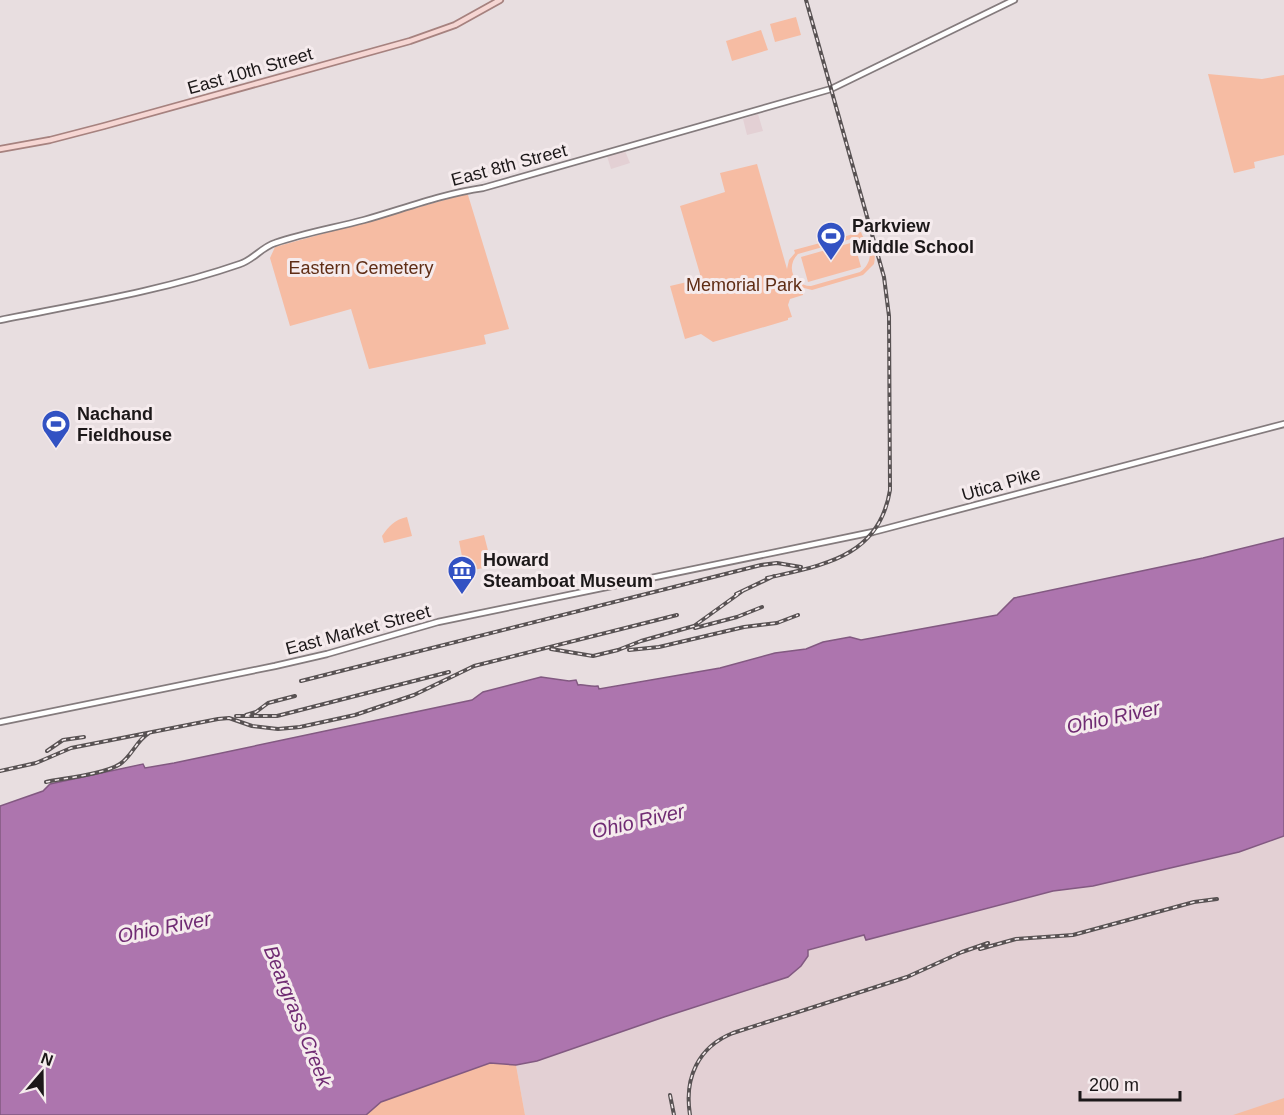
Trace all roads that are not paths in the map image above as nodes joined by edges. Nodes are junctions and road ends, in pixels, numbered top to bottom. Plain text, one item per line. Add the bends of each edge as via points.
1 (500, 0) edge
2 (1014, 0) edge
3 (0, 149) edge
4 (0, 320) edge
5 (1284, 424) edge
6 (723, 564) joint
7 (0, 722) edge

1 - 3 main road, East 10th Street via 454,25 410,40 104,126
2 - 4 main road, East 8th Street via 825,91 272,244 242,264 183,281
5 - 6 main road, Utica Pike via 886,529
6 - 7 main road, East Market Street via 438,622 275,666

